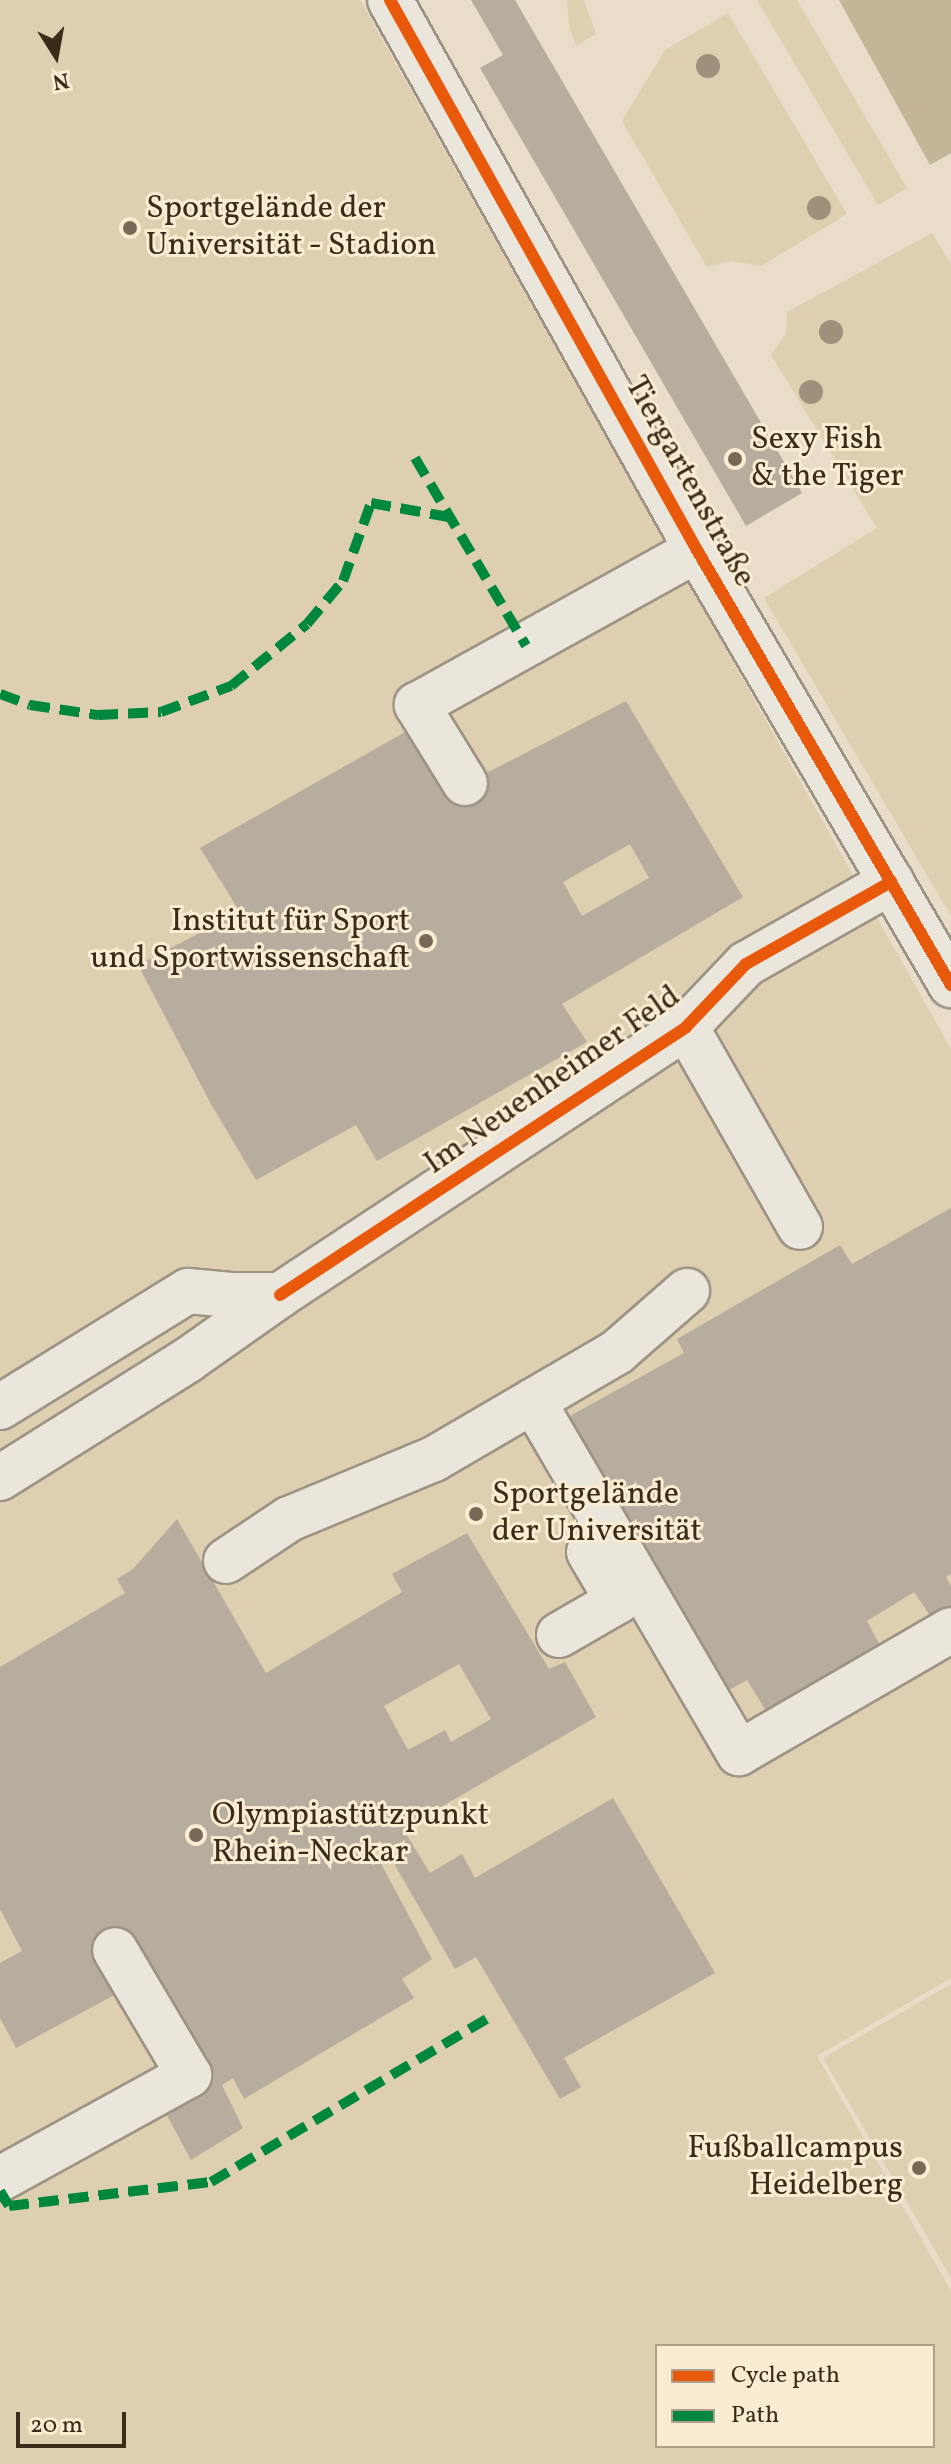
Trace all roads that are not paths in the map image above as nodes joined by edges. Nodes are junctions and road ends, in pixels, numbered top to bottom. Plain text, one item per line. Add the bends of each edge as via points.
1 (390, 0) edge
2 (697, 550) junction
3 (465, 783) dead end
4 (891, 882) junction
5 (951, 985) edge
6 (686, 1027) junction
7 (800, 1227) dead end
8 (687, 1291) dead end
9 (280, 1295) junction
10 (0, 1407) edge
11 (521, 1408) junction
12 (0, 1478) edge
13 (226, 1561) dead end
14 (951, 1630) edge
15 (559, 1635) dead end
16 (115, 1950) dead end
17 (0, 2179) edge

1 - 2 street, Tiergartenstraße
2 - 3 street via 417,705
2 - 4 street, Tiergartenstraße
4 - 5 street, Tiergartenstraße
4 - 6 street, Im Neuenheimer Feld via 746,964
6 - 7 street
6 - 9 street, Im Neuenheimer Feld
8 - 11 street via 617,1352
9 - 10 street via 188,1291
9 - 12 street, Im Neuenheimer Feld via 188,1360
11 - 13 street via 434,1459 289,1519
11 - 14 street via 739,1753
11 - 15 street via 618,1601
16 - 17 street via 189,2075

